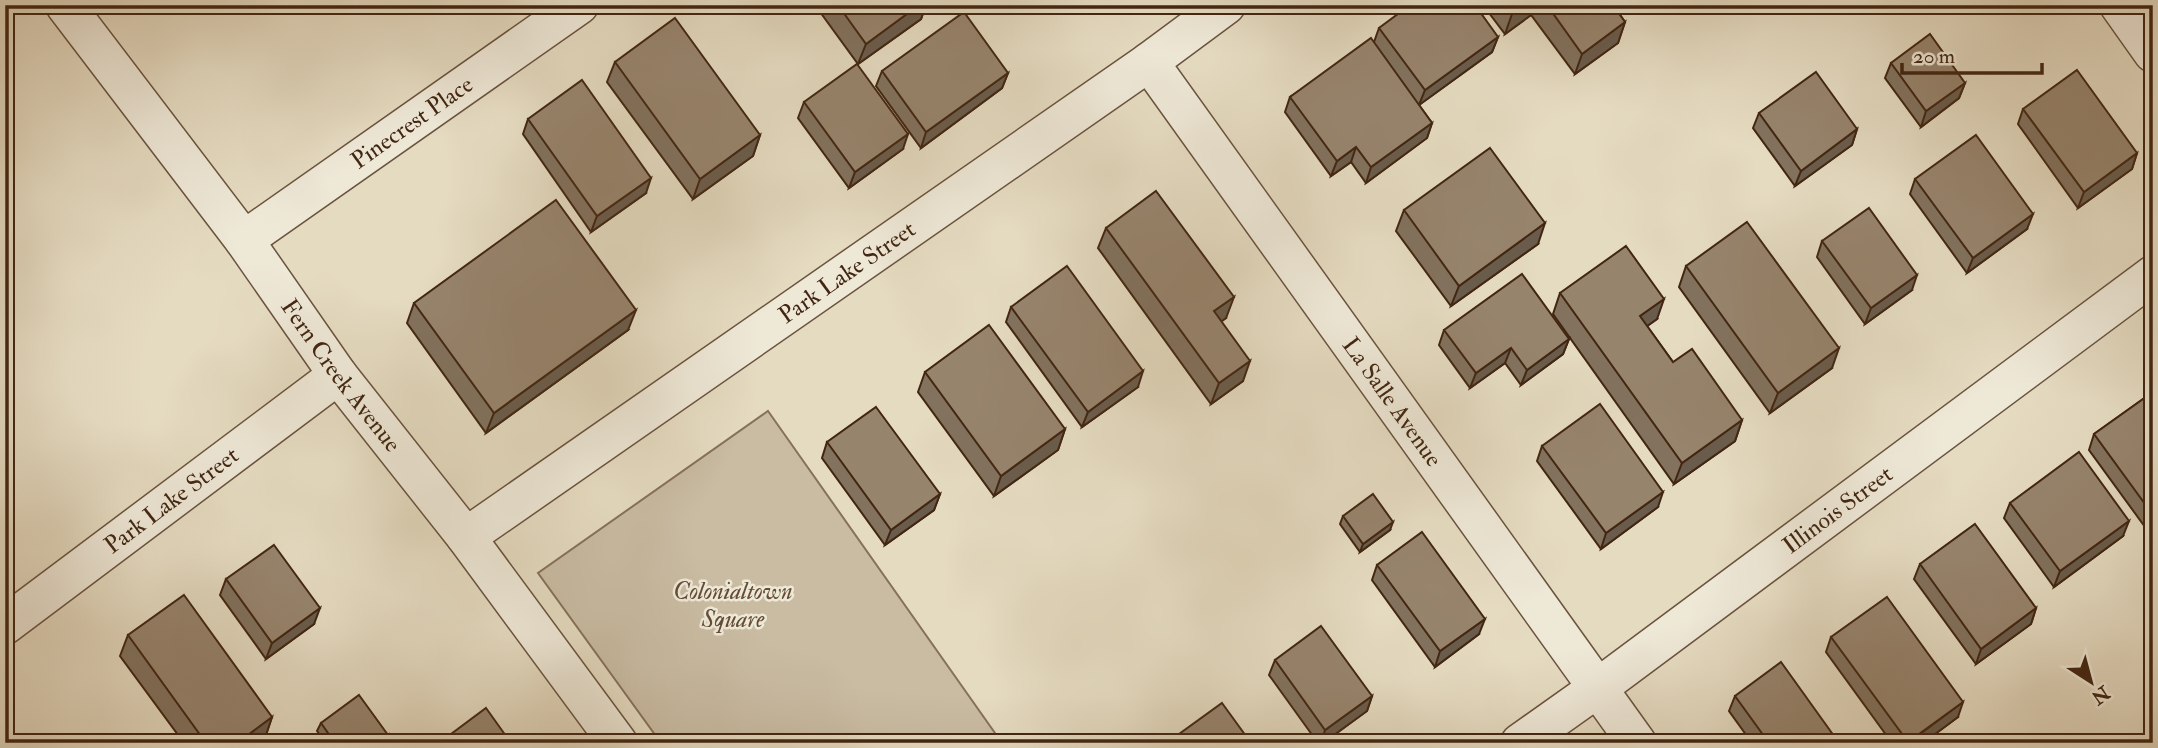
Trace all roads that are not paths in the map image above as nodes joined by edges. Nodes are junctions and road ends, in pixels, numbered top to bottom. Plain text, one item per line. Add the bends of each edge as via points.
1 (65, 5) edge
2 (579, 5) edge
3 (1226, 5) edge
4 (2119, 5) edge
5 (2153, 53) edge
6 (1149, 61) junction
7 (244, 240) junction
8 (2153, 275) edge
9 (338, 375) junction
10 (466, 537) junction
11 (5, 625) edge
12 (1599, 687) junction
13 (618, 743) edge
14 (1520, 743) edge
15 (1637, 743) edge

1 - 7 street, Fern Creek Avenue
2 - 7 street, Pinecrest Place
3 - 6 street, Park Lake Street
4 - 5 street
6 - 10 street, Park Lake Street
6 - 12 street, La Salle Avenue
7 - 9 street, Fern Creek Avenue
8 - 12 street, Illinois Street
9 - 10 street, Fern Creek Avenue
9 - 11 street, Park Lake Street
10 - 13 street, Fern Creek Avenue
12 - 14 street, Illinois Street
12 - 15 street, La Salle Avenue

